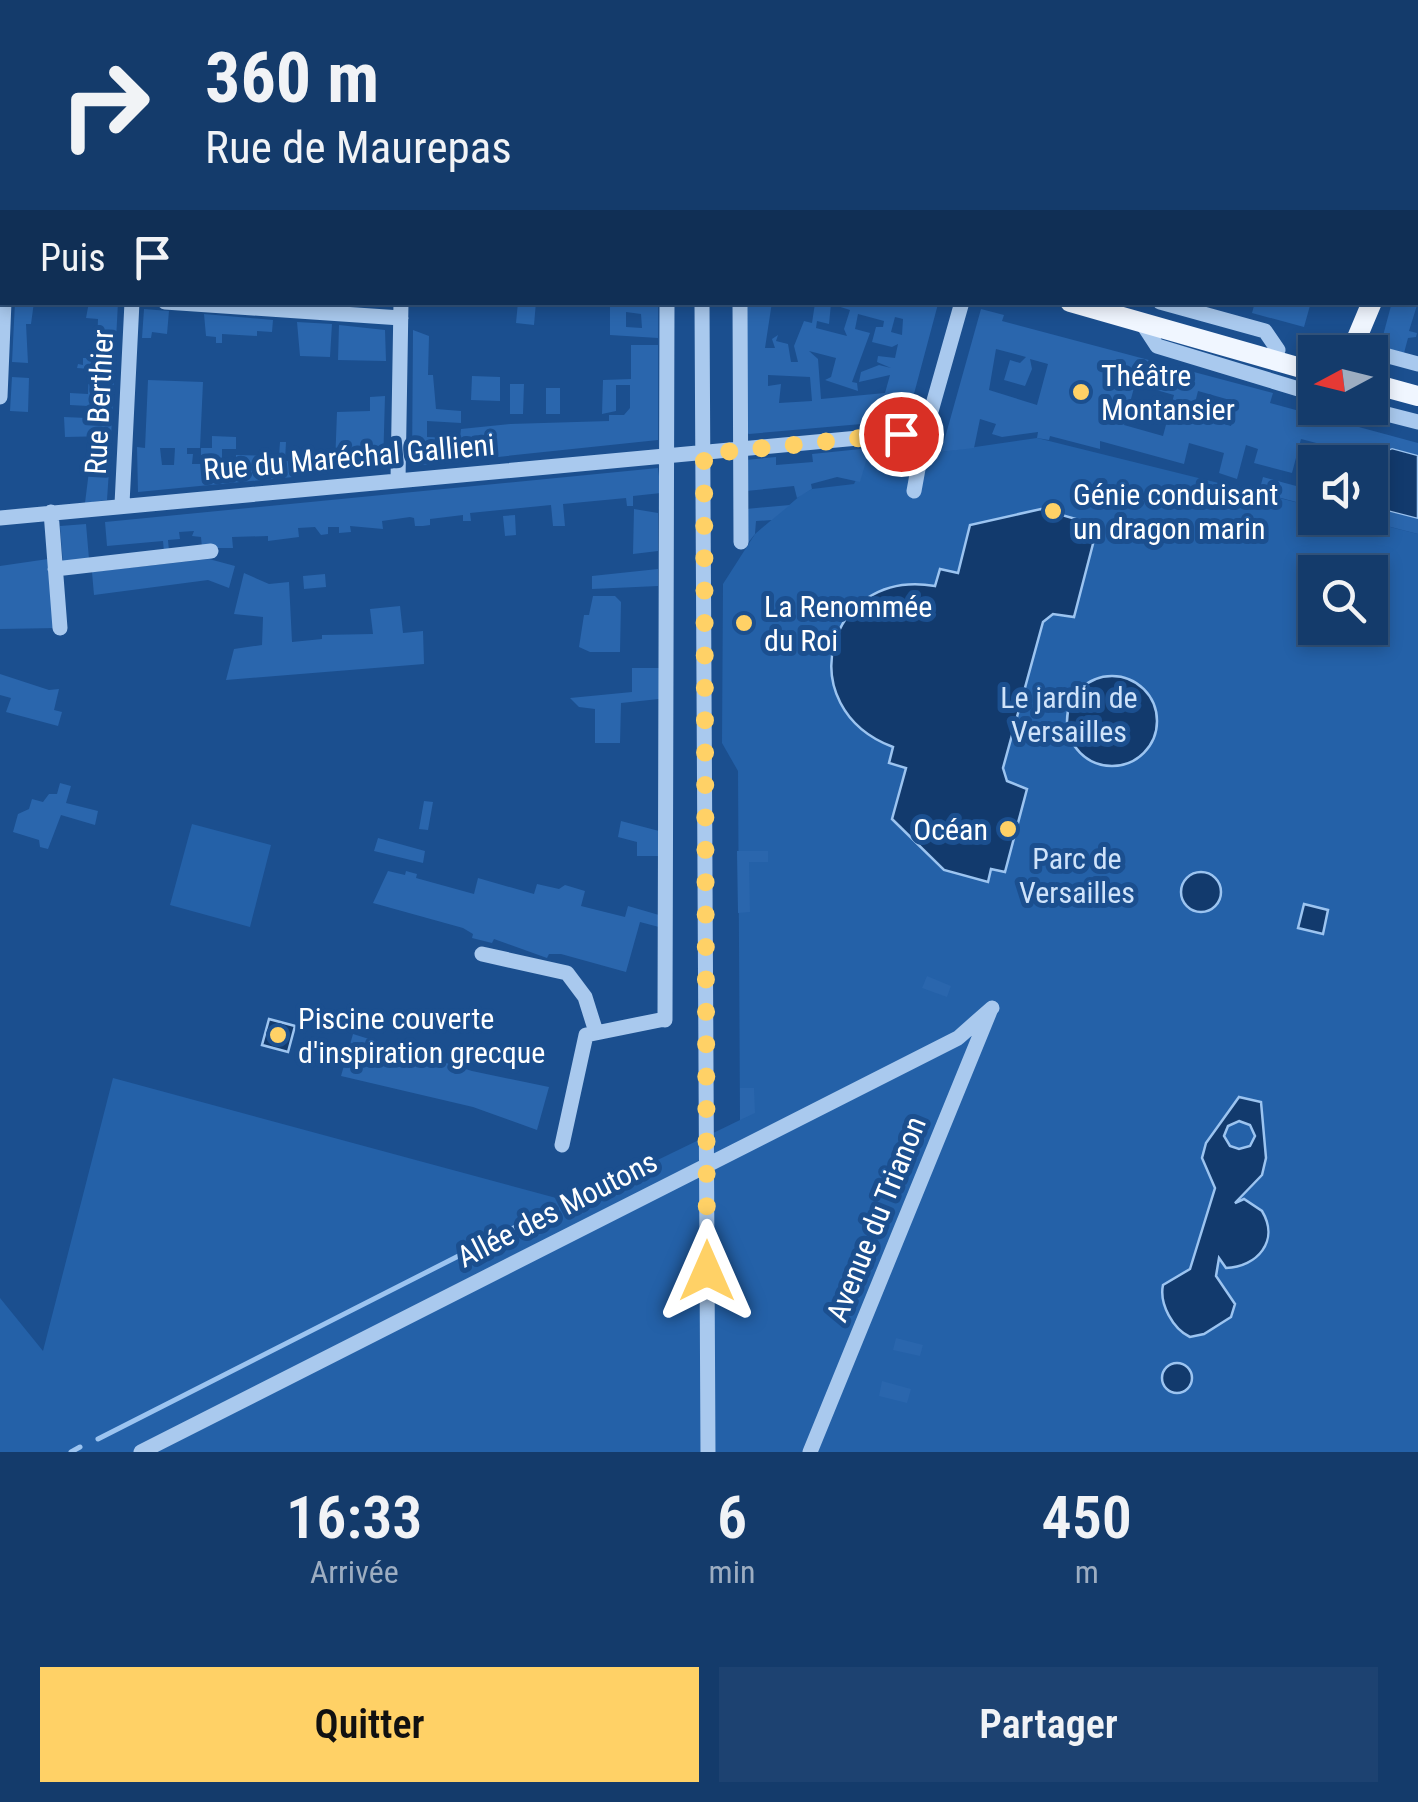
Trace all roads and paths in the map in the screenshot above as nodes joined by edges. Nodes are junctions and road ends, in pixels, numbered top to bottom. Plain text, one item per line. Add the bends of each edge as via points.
1 (4, 305) edge
2 (132, 305) edge
3 (254, 305) edge
4 (668, 305) edge
5 (702, 305) edge
6 (740, 305) edge
7 (961, 305) edge
8 (1080, 305) edge
9 (1171, 305) edge
10 (401, 310) edge
11 (1370, 310) edge
12 (1142, 323) junction
13 (1364, 335) edge
14 (1232, 348) junction
15 (1278, 350) junction
16 (1298, 355) edge
17 (1388, 356) edge
18 (1418, 364) edge
19 (1298, 368) edge
20 (1388, 388) edge
21 (1298, 389) edge
22 (1418, 396) edge
23 (0, 397) edge
24 (1388, 414) edge
25 (1418, 422) edge
26 (924, 436) junction
27 (741, 450) junction
28 (704, 454) junction
29 (668, 457) junction
30 (398, 480) junction
31 (914, 492) dead end
32 (122, 504) junction
33 (51, 512) junction
34 (0, 518) edge
35 (741, 542) dead end
36 (211, 551) dead end
37 (55, 569) junction
38 (60, 628) dead end
39 (482, 954) dead end
40 (992, 1008) joint
41 (596, 1032) junction
42 (562, 1144) dead end
43 (707, 1163) junction
44 (141, 1452) edge
45 (708, 1452) edge
46 (810, 1452) edge

1 - 23 street
2 - 32 street, Rue Berthier
3 - 10 street
4 - 29 street
5 - 28 street
6 - 27 street
7 - 26 street
8 - 12 main road
9 - 15 street via 1265,331
10 - 30 street
11 - 13 main road
12 - 14 main road
12 - 21 street via 1157,346
14 - 15 main road
14 - 19 main road
15 - 16 main road
17 - 18 street
20 - 22 main road
24 - 25 street
26 - 27 street, Rue du Maréchal Gallieni
26 - 31 street
27 - 28 street, Rue du Maréchal Gallieni
27 - 35 street
28 - 29 street, Rue du Maréchal Gallieni
28 - 43 street
29 - 30 street, Rue du Maréchal Gallieni
29 - 41 street via 663,1020
30 - 32 street, Rue du Maréchal Gallieni
32 - 33 street, Rue du Maréchal Gallieni
33 - 34 street, Rue du Maréchal Gallieni
33 - 37 street
36 - 37 street
37 - 38 street
39 - 41 street via 567,973 585,998
40 - 43 street, Allée des Moutons via 958,1038
40 - 46 street, Avenue du Trianon
41 - 42 street via 586,1036
43 - 44 street, Allée des Moutons
43 - 45 street

